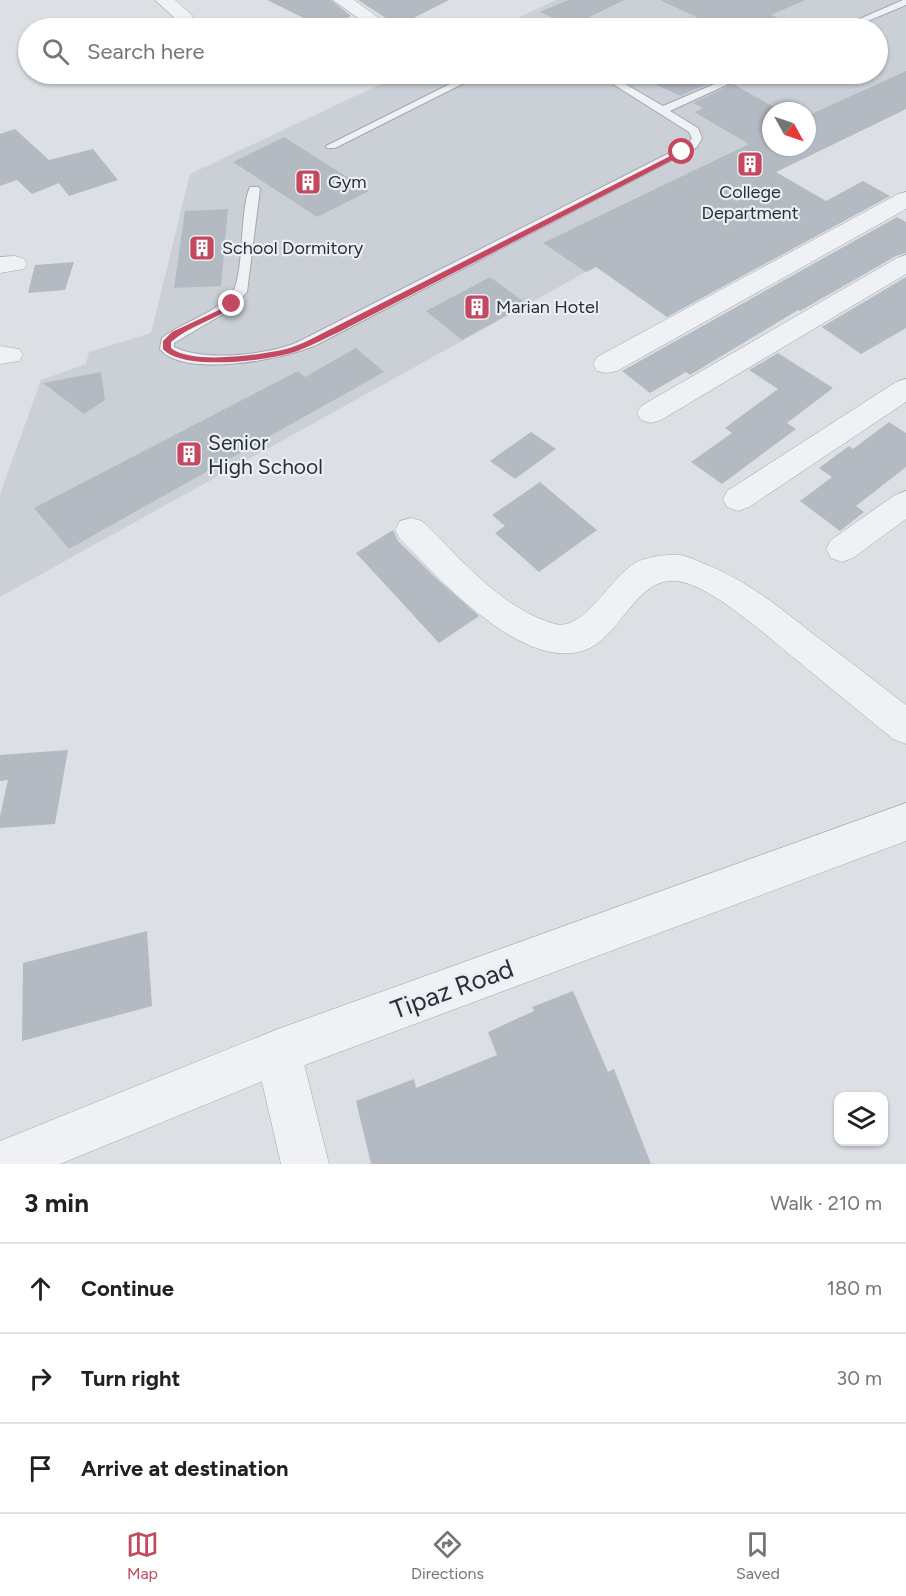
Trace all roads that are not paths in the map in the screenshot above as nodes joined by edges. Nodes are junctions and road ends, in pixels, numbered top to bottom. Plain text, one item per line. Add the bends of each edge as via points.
1 (164, 0) edge
2 (342, 0) edge
3 (906, 2) edge
4 (184, 16) dead end
5 (369, 18) edge
6 (868, 18) edge
7 (457, 84) edge
8 (619, 84) edge
9 (722, 84) edge
10 (663, 110) junction
11 (331, 146) dead end
12 (254, 189) dead end
13 (906, 199) edge
14 (906, 263) edge
15 (607, 364) dead end
16 (906, 389) edge
17 (651, 413) dead end
18 (738, 499) dead end
19 (906, 503) edge
20 (411, 530) dead end
21 (842, 549) dead end
22 (906, 727) edge
23 (906, 822) edge
24 (278, 1052) junction
25 (2, 1164) edge
26 (304, 1164) edge

1 - 4 street
2 - 5 street
3 - 6 lane
7 - 11 lane
8 - 10 lane
9 - 10 lane
10 - 12 lane via 694,130 697,138 693,145 336,330 290,350 258,357 195,359 174,355 167,349 167,341 219,313 241,292
13 - 15 street
14 - 17 street
16 - 18 street
19 - 21 street
20 - 22 street via 480,597 510,619 554,639 579,637 593,627 630,585 647,572 679,568 715,582 746,600
23 - 24 street, Tipaz Road
24 - 25 street, Tipaz Road
24 - 26 street

